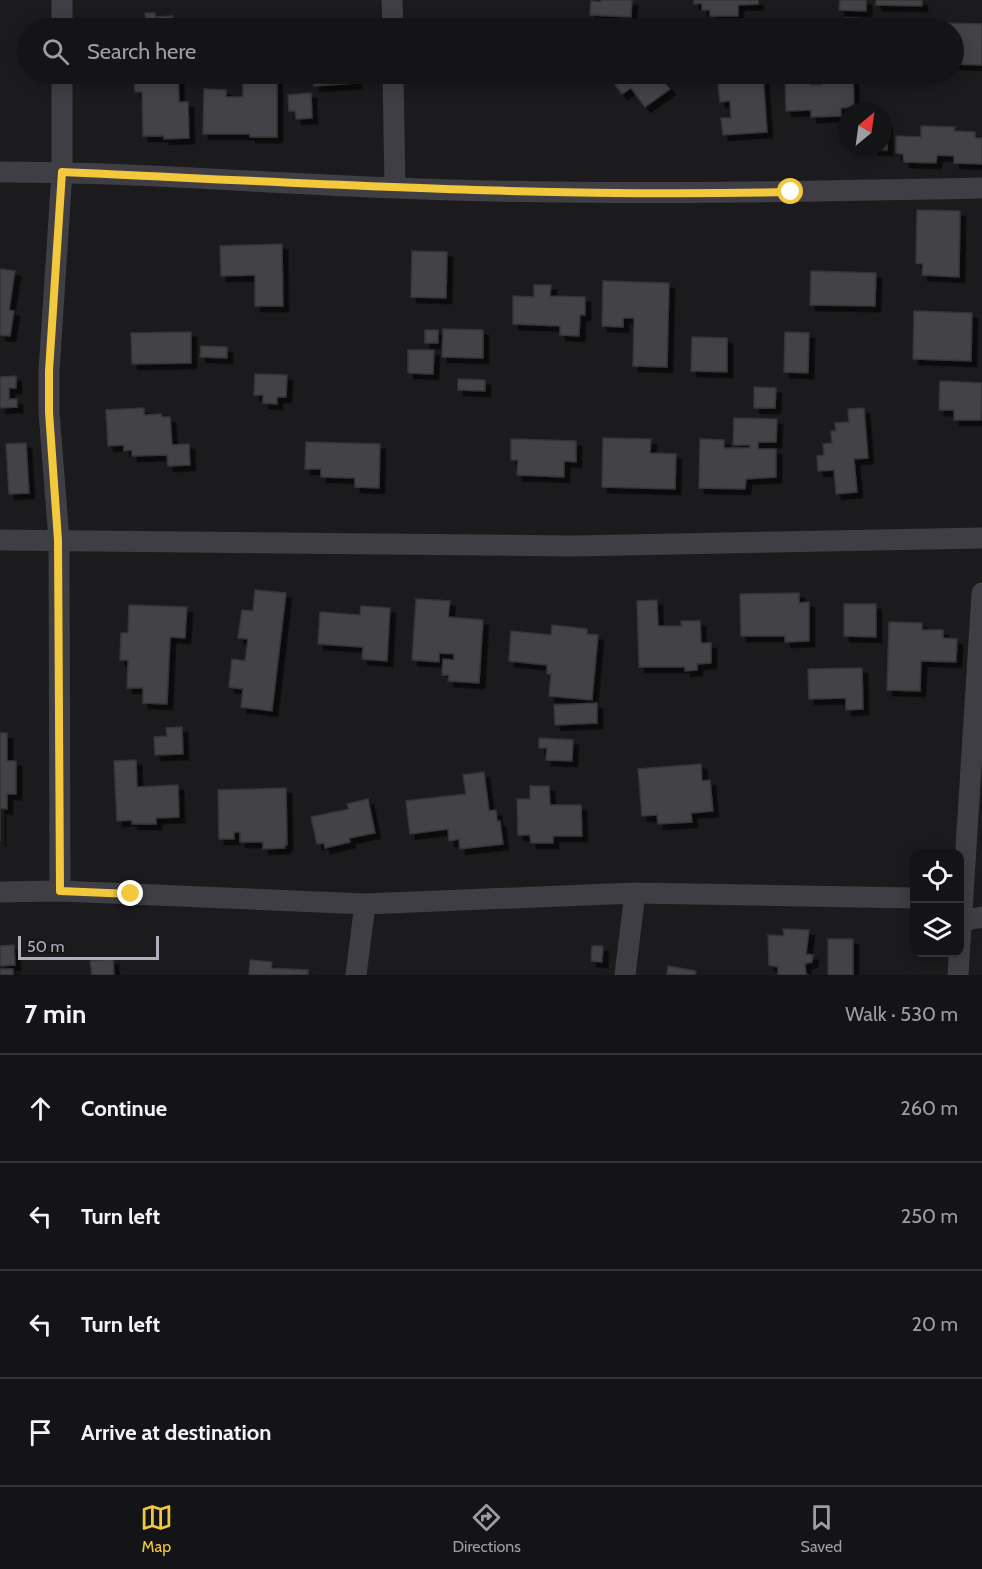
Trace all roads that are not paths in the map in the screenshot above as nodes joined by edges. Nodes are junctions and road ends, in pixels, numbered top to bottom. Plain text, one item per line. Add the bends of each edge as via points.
1 (62, 0) edge
2 (392, 0) edge
3 (62, 18) edge
4 (393, 18) edge
5 (62, 84) edge
6 (393, 84) edge
7 (0, 172) edge
8 (62, 172) junction
9 (395, 188) junction
10 (982, 188) edge
11 (982, 538) edge
12 (0, 540) edge
13 (58, 540) junction
14 (982, 593) edge
15 (964, 854) edge
16 (60, 891) junction
17 (0, 892) edge
18 (636, 893) junction
19 (910, 898) edge
20 (964, 903) edge
21 (365, 904) junction
22 (972, 919) edge
23 (356, 975) edge
24 (625, 975) edge
25 (958, 975) edge

1 - 3 street
2 - 4 street
5 - 8 street
6 - 9 street
7 - 8 street
8 - 9 street
8 - 13 street via 49,371
9 - 10 street via 558,193
11 - 13 street via 573,546
12 - 13 street
13 - 16 street
14 - 15 street
16 - 17 street
16 - 21 street
18 - 19 street
18 - 21 street
18 - 24 street
20 - 22 street
21 - 23 street
22 - 25 street

